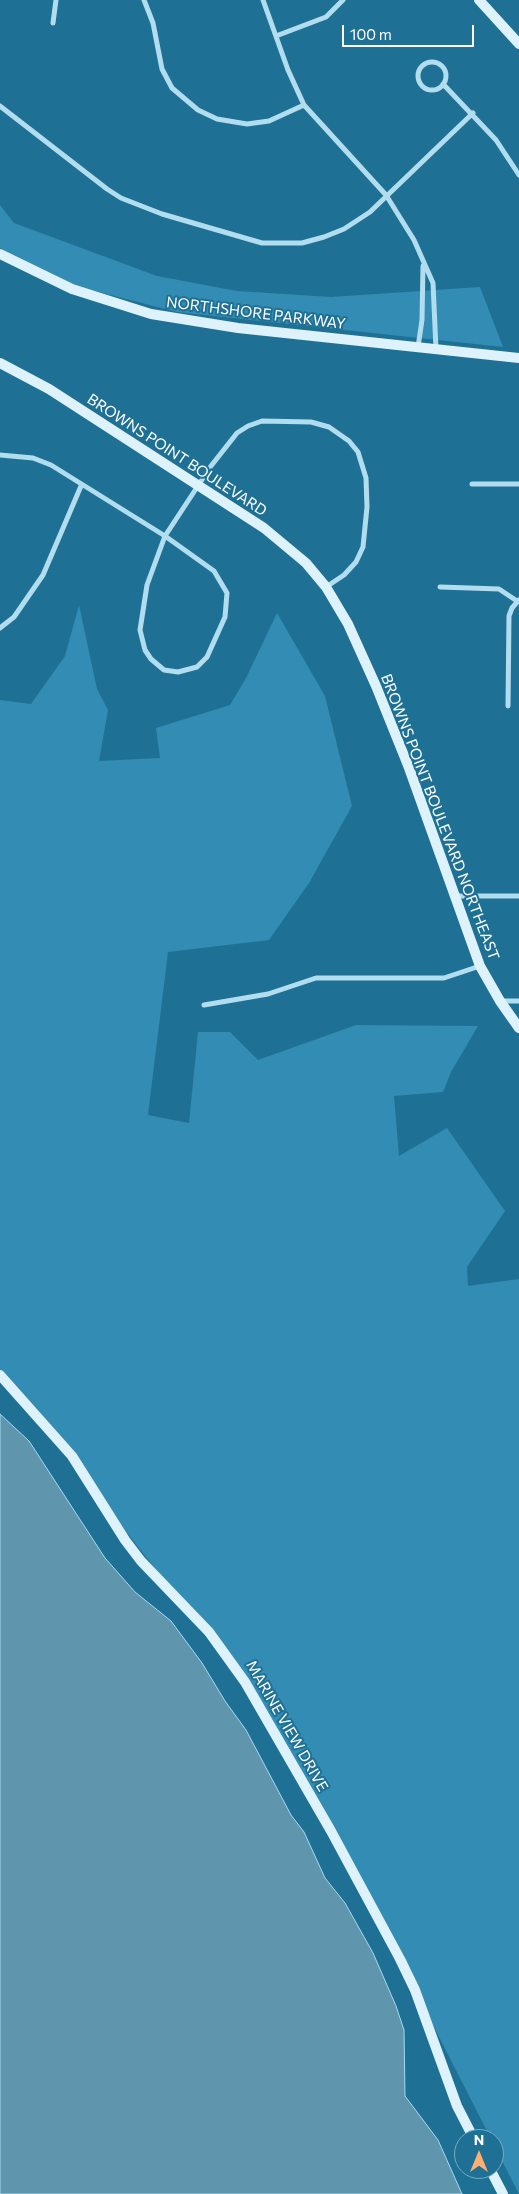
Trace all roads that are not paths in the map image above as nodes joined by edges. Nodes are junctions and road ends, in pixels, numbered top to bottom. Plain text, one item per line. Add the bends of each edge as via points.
1 (56, 0) edge
2 (144, 0) edge
3 (263, 0) edge
4 (343, 0) edge
5 (479, 0) edge
6 (53, 23) dead end
7 (276, 36) junction
8 (519, 44) edge
9 (443, 84) junction
10 (304, 104) junction
11 (0, 106) edge
12 (472, 113) junction
13 (519, 175) edge
14 (386, 195) junction
15 (0, 254) edge
16 (423, 266) junction
17 (418, 347) junction
18 (436, 350) junction
19 (519, 358) edge
20 (0, 363) edge
21 (0, 455) edge
22 (472, 484) dead end
23 (519, 484) edge
24 (81, 486) junction
25 (198, 486) junction
26 (165, 536) junction
27 (326, 587) junction
28 (440, 587) dead end
29 (518, 600) edge
30 (0, 628) edge
31 (508, 706) dead end
32 (453, 896) junction
33 (519, 896) edge
34 (480, 966) junction
35 (500, 1001) junction
36 (519, 1001) edge
37 (204, 1004) dead end
38 (519, 1028) edge
39 (0, 1375) edge
40 (469, 2129) edge
41 (495, 2179) edge
42 (503, 2194) edge

1 - 6 street
2 - 10 street via 153,23 162,69 172,88 198,110 217,119 247,124 269,121
3 - 7 street
4 - 7 street via 326,17
5 - 8 street
7 - 10 street
9 - 9 street via 436,89 423,87 417,74 421,66 429,61 439,63 446,75
9 - 12 street
10 - 14 street
11 - 14 street via 121,198 162,214 262,243 302,243 344,229 370,212
12 - 13 street via 496,140
12 - 14 street
14 - 16 street via 414,240
15 - 17 street, NORTHSHORE PARKWAY via 72,289 151,314 228,327
16 - 17 street
16 - 18 street via 433,283
17 - 18 street, NORTHSHORE PARKWAY
18 - 19 street, NORTHSHORE PARKWAY
20 - 25 street, BROWNS POINT BOULEVARD via 49,389
21 - 24 street via 38,460
22 - 23 street
24 - 26 street
24 - 30 street via 43,574 14,617
25 - 26 street
25 - 27 street, BROWNS POINT BOULEVARD via 277,538
25 - 27 street via 227,442 248,426 262,421 311,422 343,435 358,452 365,470 368,491 366,532 356,562
26 - 26 street via 147,585 140,630 151,659 164,670 178,672 197,668 207,657 225,617 227,593 214,571
27 - 32 street, BROWNS POINT BOULEVARD NORTHEAST via 348,624 376,686 409,768
28 - 29 street via 499,589
29 - 31 street via 509,616
32 - 33 street
32 - 34 street, BROWNS POINT BOULEVARD NORTHEAST
34 - 35 street, BROWNS POINT BOULEVARD NORTHEAST
34 - 37 street via 444,978 316,978 268,994
35 - 36 street
35 - 38 street, BROWNS POINT BOULEVARD NORTHEAST
39 - 40 street, MARINE VIEW DRIVE via 72,1456 130,1547 209,1632 245,1682 400,1959
41 - 42 street

